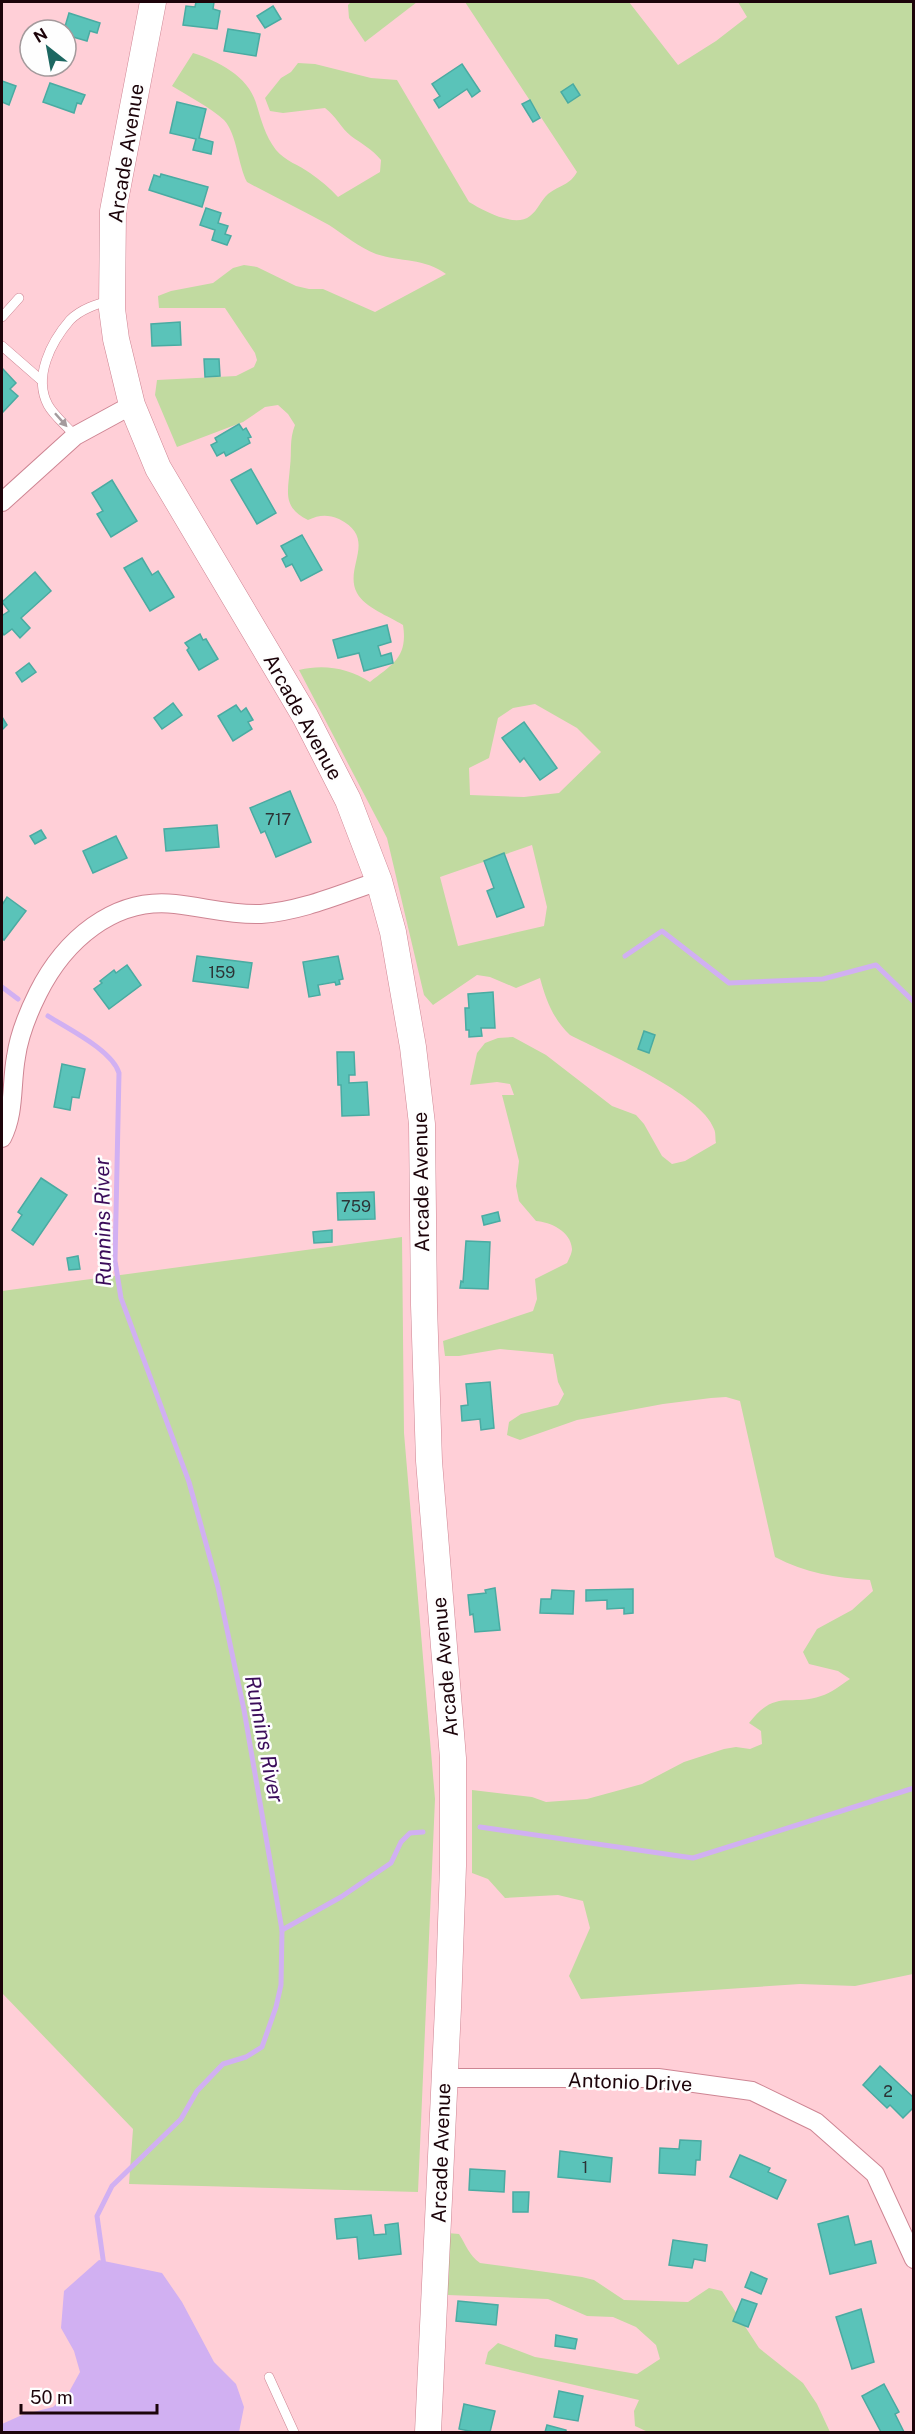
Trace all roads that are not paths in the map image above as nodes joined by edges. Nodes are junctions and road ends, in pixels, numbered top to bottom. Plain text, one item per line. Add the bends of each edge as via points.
1 (153, 2) edge
2 (19, 298) dead end
3 (114, 299) junction
4 (2, 317) edge
5 (2, 346) edge
6 (41, 380) junction
7 (132, 405) junction
8 (75, 436) junction
9 (2, 502) edge
10 (379, 881) junction
11 (2, 1137) edge
12 (444, 2078) junction
13 (914, 2259) edge
14 (269, 2377) dead end
15 (294, 2433) edge
16 (429, 2433) edge

1 - 3 main road, Arcade Avenue via 113,211
2 - 4 lane
3 - 6 lane via 93,305 71,320 47,357
3 - 7 main road, Arcade Avenue via 116,339
5 - 6 lane
6 -> 8 lane via 48,405
7 - 8 street
7 - 10 main road, Arcade Avenue via 167,484 328,758
8 - 9 street
10 - 11 street via 286,911 237,914 154,904 118,912 92,926 68,948 29,1010 19,1042 9,1117
10 - 12 main road, Arcade Avenue via 404,989 422,1124 429,1461 453,1758 453,1866
12 - 13 street, Antonio Drive via 658,2078 753,2091 816,2122 875,2174
12 - 16 main road, Arcade Avenue
14 - 15 lane

